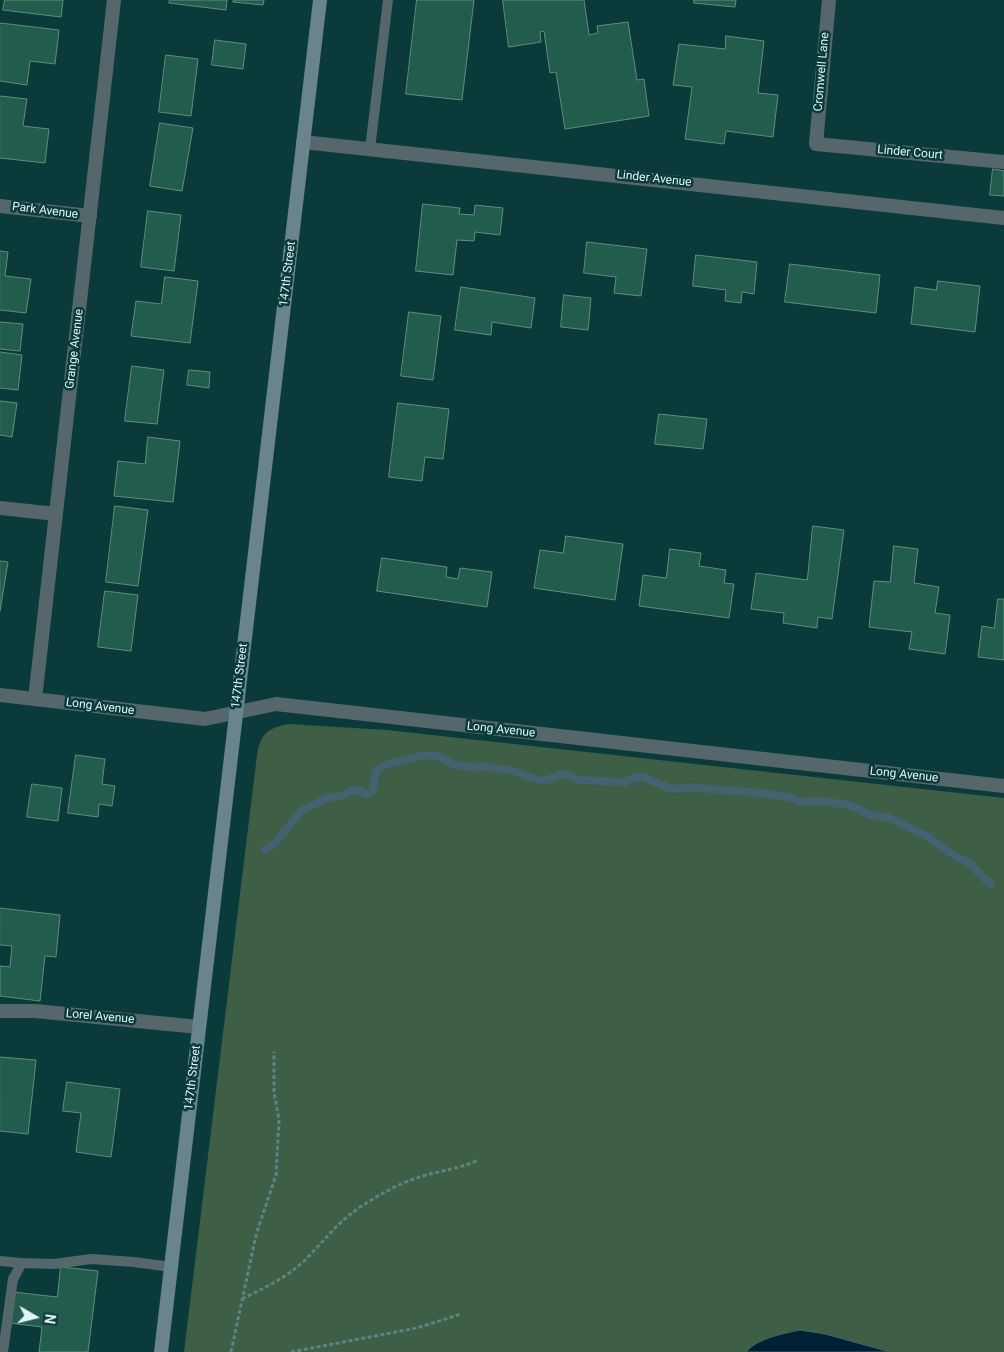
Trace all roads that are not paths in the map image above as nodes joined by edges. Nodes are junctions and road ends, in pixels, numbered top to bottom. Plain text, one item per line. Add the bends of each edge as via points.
1 (114, 0) edge
2 (320, 0) edge
3 (388, 0) edge
4 (829, 0) edge
5 (303, 142) junction
6 (816, 144) joint
7 (370, 149) junction
8 (1004, 162) edge
9 (0, 206) edge
10 (90, 216) junction
11 (1004, 218) edge
12 (0, 508) edge
13 (56, 514) junction
14 (0, 695) edge
15 (35, 699) junction
16 (236, 713) junction
17 (1004, 786) edge
18 (0, 1011) edge
19 (199, 1027) junction
20 (0, 1261) edge
21 (22, 1263) junction
22 (171, 1267) junction
23 (3, 1352) edge
24 (160, 1352) edge

1 - 10 street, Grange Avenue
2 - 5 main road, 147th Street
3 - 7 lane
4 - 6 street, Cromwell Lane
5 - 7 street, Linder Avenue
5 - 16 main road, 147th Street
6 - 8 street, Linder Court
7 - 11 street, Linder Avenue
9 - 10 street, Park Avenue
10 - 13 street, Grange Avenue
12 - 13 street
13 - 15 street, Grange Avenue
14 - 15 street, Long Avenue
15 - 16 street, Long Avenue via 205,719
16 - 17 street, Long Avenue via 276,704
16 - 19 main road, 147th Street
18 - 19 street, Lorel Avenue via 35,1011
19 - 22 main road, 147th Street
20 - 21 lane
21 - 22 lane via 54,1264 91,1259
21 - 23 lane via 13,1279
22 - 24 main road, 147th Street

